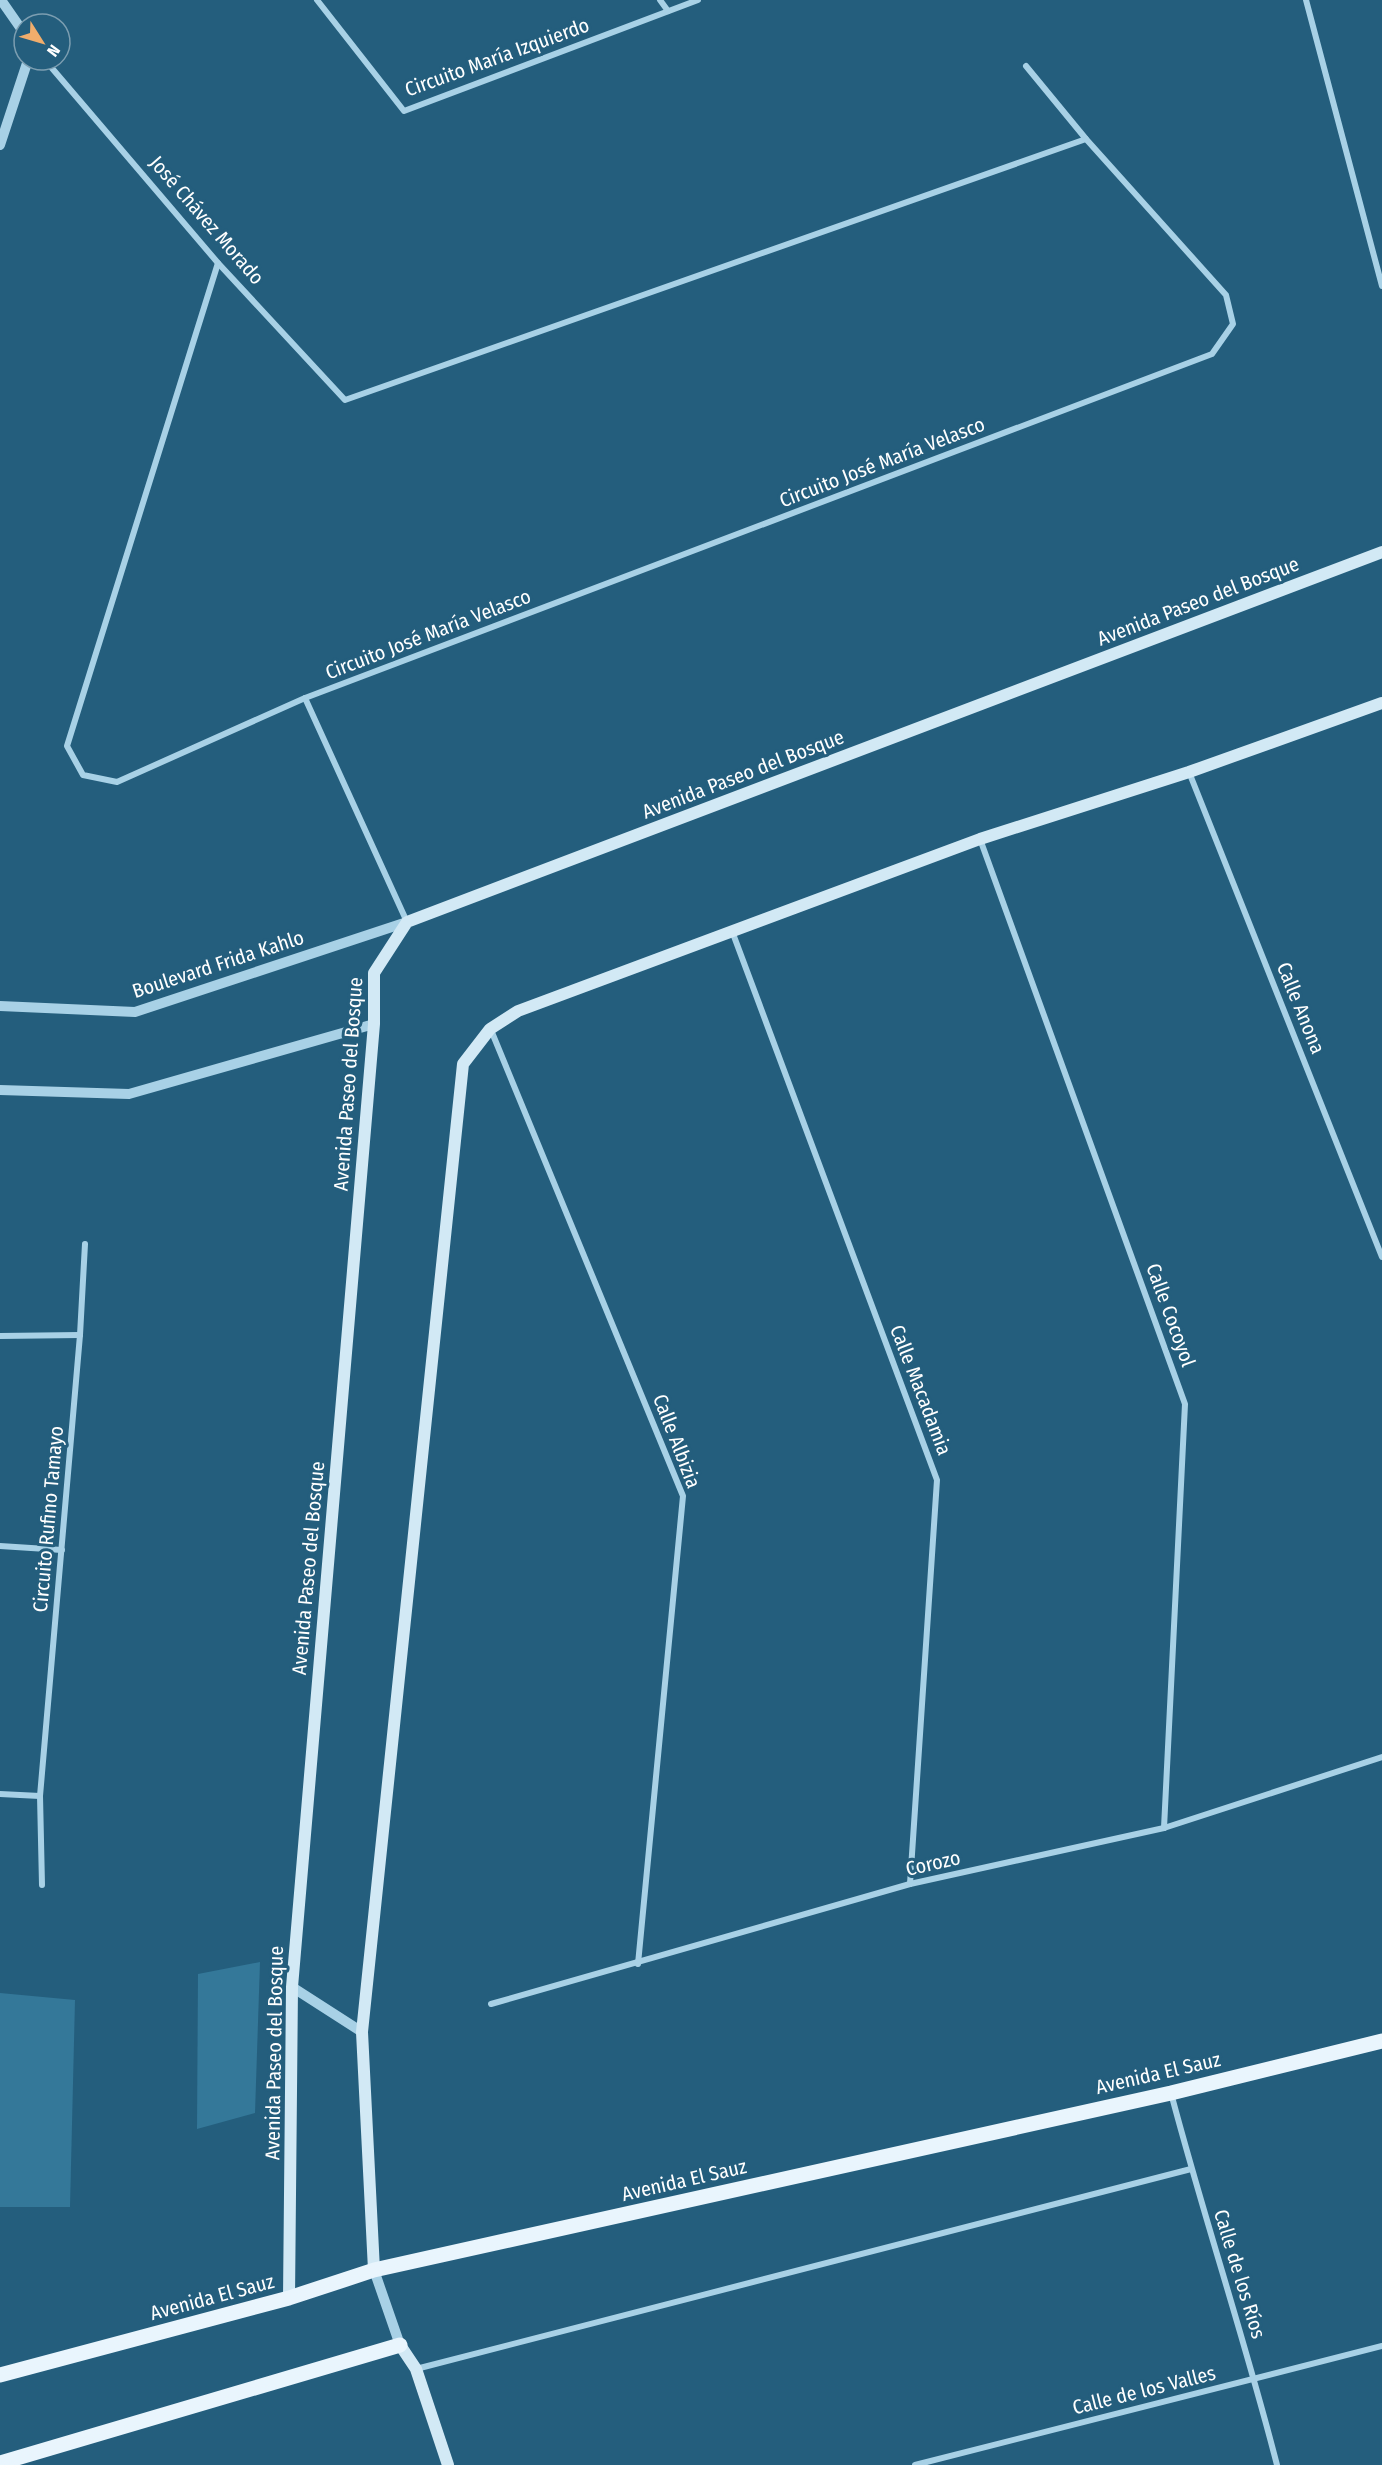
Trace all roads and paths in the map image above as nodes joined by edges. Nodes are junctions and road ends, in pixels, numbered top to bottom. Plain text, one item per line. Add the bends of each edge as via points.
1 (1, 0) edge
2 (317, 0) edge
3 (660, 0) edge
4 (698, 0) edge
5 (1306, 0) edge
6 (668, 11) junction
7 (12, 16) edge
8 (1026, 66) dead end
9 (24, 72) edge
10 (55, 72) edge
11 (1086, 139) junction
12 (0, 145) edge
13 (218, 263) junction
14 (1382, 286) edge
15 (1382, 552) edge
16 (305, 698) junction
17 (1382, 703) edge
18 (1188, 772) junction
19 (980, 839) junction
20 (406, 922) junction
21 (732, 931) junction
22 (0, 1006) edge
23 (374, 1024) junction
24 (490, 1029) junction
25 (0, 1090) edge
26 (85, 1244) dead end
27 (1382, 1257) edge
28 (80, 1335) junction
29 (0, 1336) edge
30 (0, 1546) edge
31 (62, 1550) junction
32 (1382, 1757) edge
33 (0, 1794) edge
34 (40, 1796) junction
35 (1164, 1828) junction
36 (910, 1884) junction
37 (42, 1885) dead end
38 (638, 1964) junction
39 (292, 1987) junction
40 (491, 2004) dead end
41 (362, 2032) junction
42 (1382, 2041) edge
43 (1171, 2093) junction
44 (1191, 2169) junction
45 (374, 2270) junction
46 (290, 2298) junction
47 (400, 2345) junction
48 (1382, 2346) edge
49 (416, 2369) junction
50 (0, 2375) edge
51 (1255, 2379) junction
52 (0, 2463) edge
53 (448, 2465) edge
54 (915, 2465) edge
55 (1277, 2465) edge

1 - 7 street
2 - 6 street, Circuito María Izquierdo via 404,111
3 - 6 street
4 - 6 street, Circuito María Izquierdo
5 - 14 street
8 - 11 street, Circuito José María Velasco
9 - 12 street
10 - 13 street, José Chávez Morado
11 - 13 street, José Chávez Morado via 345,400
11 - 16 street, Circuito José María Velasco via 1226,295 1233,324 1212,354
13 - 16 street, Circuito José María Velasco via 67,746 83,775 117,782
15 - 20 main road, Avenida Paseo del Bosque
16 - 20 street, Circuito José María Velasco
17 - 18 main road
18 - 19 main road
18 - 27 street, Calle Anona
19 - 21 main road
19 - 35 street, Calle Cocoyol via 1185,1404
20 - 22 street, Boulevard Frida Kahlo via 135,1012
20 - 23 main road, Avenida Paseo del Bosque via 374,973
21 - 24 main road via 518,1011
21 - 36 street, Calle Macadamia via 937,1480
23 - 25 street via 129,1094
23 - 39 main road, Avenida Paseo del Bosque
24 - 38 street, Calle Albizia via 683,1496
24 - 41 main road via 463,1064
26 - 28 street, Circuito Rufino Tamayo
28 - 29 street
28 - 31 street, Circuito Rufino Tamayo
30 - 31 street
31 - 34 street, Circuito Rufino Tamayo
32 - 35 street, Corozo
33 - 34 street
34 - 37 street, Circuito Rufino Tamayo
35 - 36 street, Corozo
36 - 38 street, Corozo
38 - 40 street, Corozo
39 - 41 street
39 - 46 main road, Avenida Paseo del Bosque
41 - 45 main road
42 - 43 main road, Avenida El Sauz
43 - 44 street, Calle de los Ríos
43 - 45 main road, Avenida El Sauz
44 - 49 street
44 - 51 street, Calle de los Ríos
45 - 46 main road, Avenida El Sauz
45 - 47 street
46 - 50 main road, Avenida El Sauz
47 - 49 main road
47 - 52 main road
48 - 51 street, Calle de los Valles
49 - 53 main road
51 - 54 street, Calle de los Valles
51 - 55 street, Calle de los Ríos

